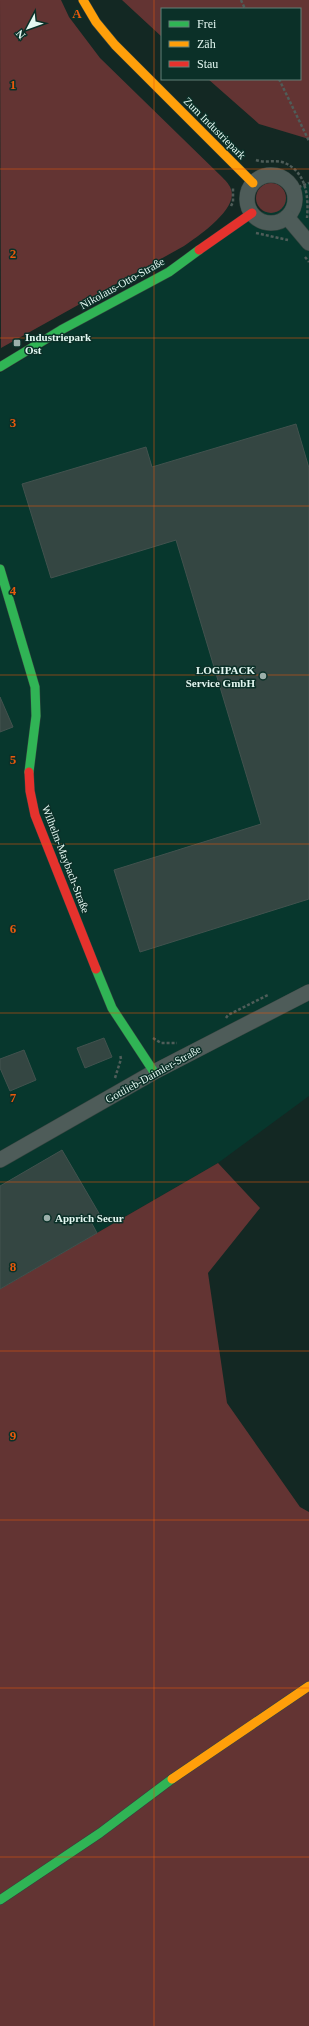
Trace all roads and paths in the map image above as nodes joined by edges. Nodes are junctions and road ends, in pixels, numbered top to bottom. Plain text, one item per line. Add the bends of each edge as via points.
1 (83, 0) edge
2 (279, 80) edge
3 (309, 141) edge
4 (253, 183) junction
5 (309, 183) edge
6 (294, 189) junction
7 (230, 208) dead end
8 (246, 217) junction
9 (287, 217) junction
10 (289, 240) dead end
11 (307, 249) edge
12 (309, 262) edge
13 (0, 367) edge
14 (0, 569) edge
15 (309, 992) edge
16 (270, 994) dead end
17 (224, 1021) dead end
18 (151, 1036) dead end
19 (180, 1043) dead end
20 (154, 1072) junction
21 (0, 1160) edge
22 (309, 1686) edge
23 (0, 1900) edge

1 - 4 street, Zum Industriepark via 96,22 115,45
2 - 3 path
4 - 6 street via 267,174 278,175 287,180
4 - 8 street via 247,198
5 - 6 path
6 - 9 street via 294,207
7 - 8 path
8 - 9 street via 272,223
8 - 10 path via 252,232
8 - 13 street, Nikolaus-Otto-Straße via 169,272 61,330
9 - 11 street
11 - 12 path
14 - 20 street, Wilhelm-Maybach-Straße via 35,687 36,716 29,771 35,815 112,1008
15 - 20 street, Gottlieb-Daimler-Straße
16 - 17 path via 228,1015
18 - 19 path via 161,1043
20 - 21 street, Gottlieb-Daimler-Straße
22 - 23 street via 181,1772 100,1833

